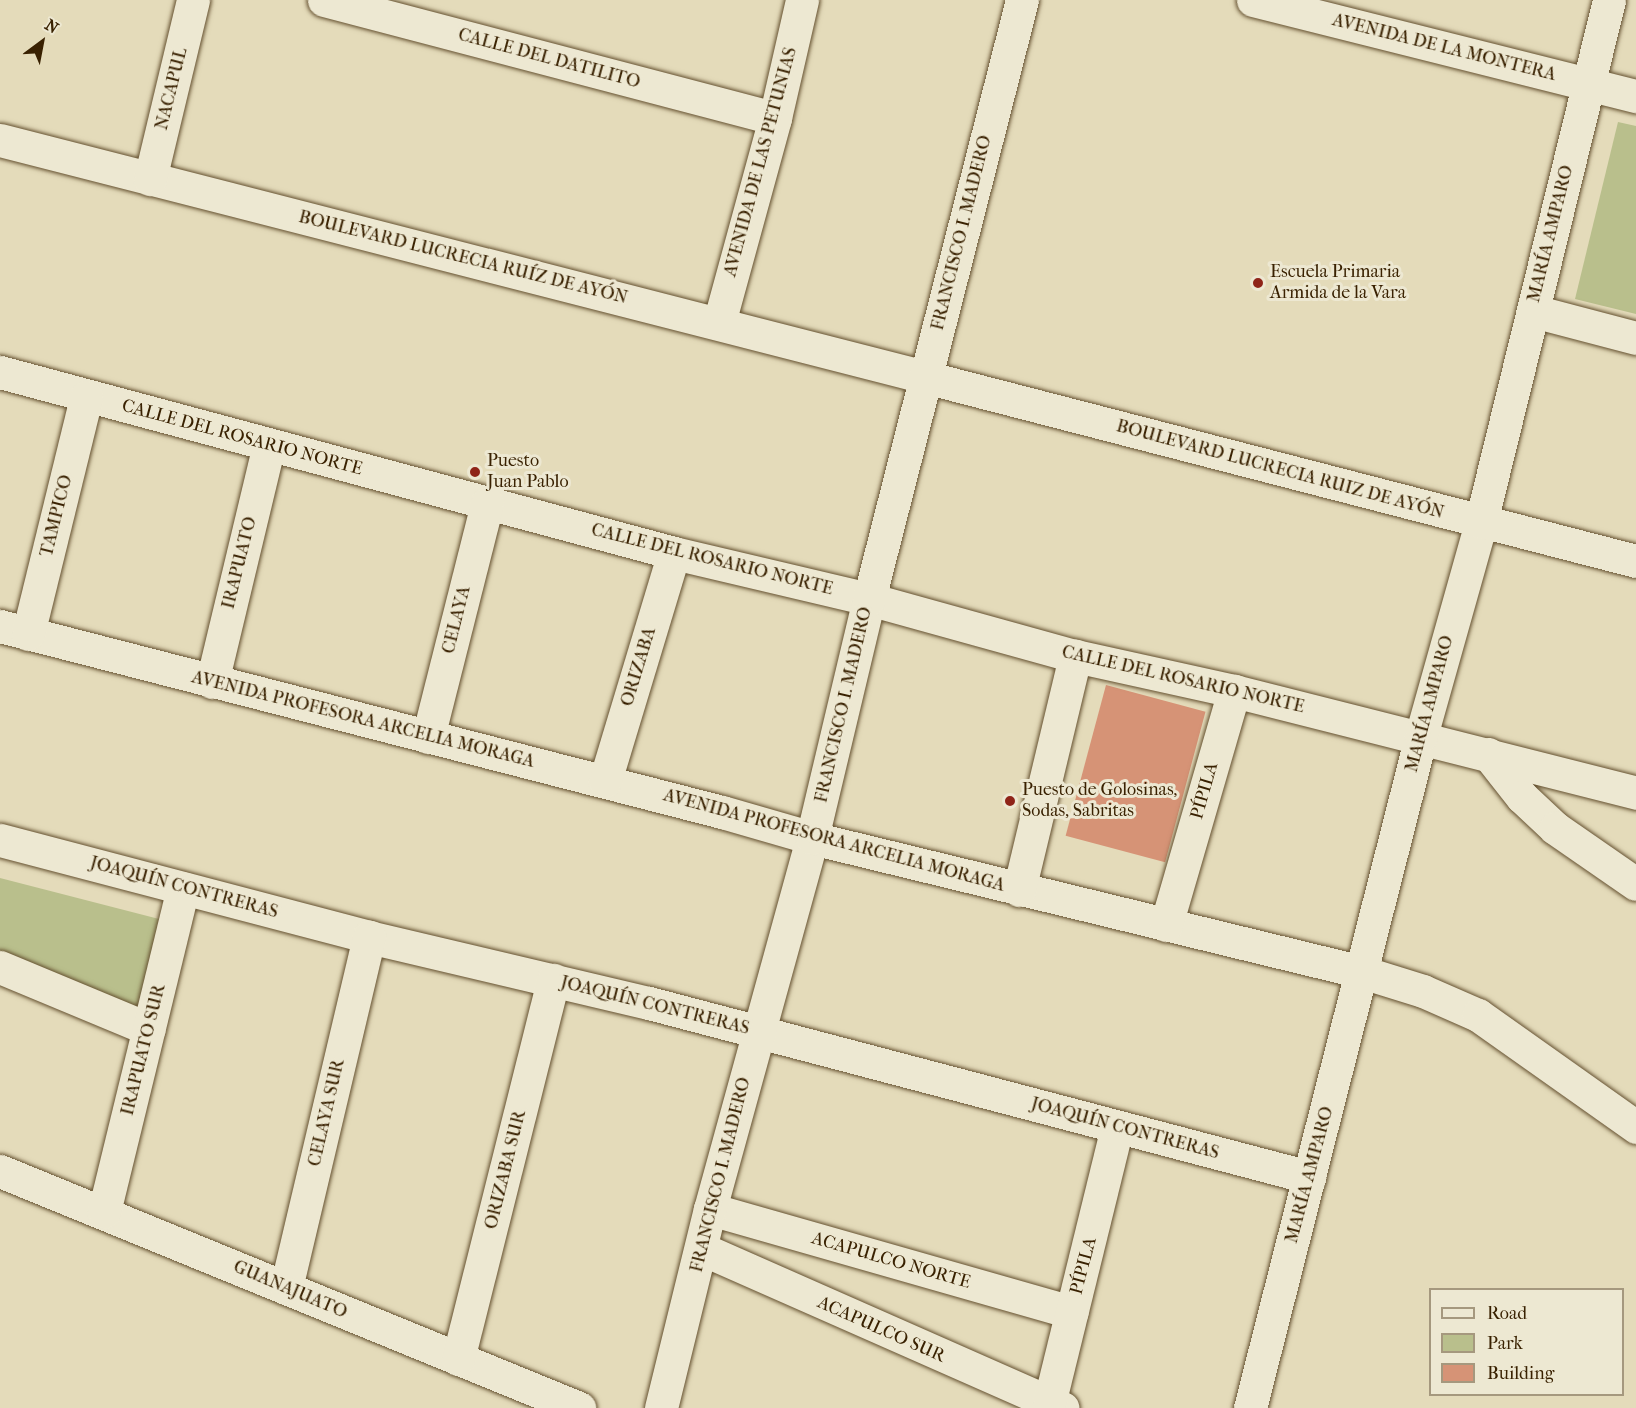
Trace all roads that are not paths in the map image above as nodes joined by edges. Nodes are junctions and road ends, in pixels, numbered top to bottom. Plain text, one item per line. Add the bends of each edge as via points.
1 (193, 0) edge
2 (324, 0) edge
3 (802, 0) edge
4 (1022, 0) edge
5 (1253, 0) edge
6 (1609, 0) edge
7 (1587, 84) junction
8 (1636, 96) edge
9 (775, 118) junction
10 (0, 140) edge
11 (150, 179) junction
12 (1533, 310) junction
13 (719, 323) junction
14 (1636, 338) edge
15 (0, 372) edge
16 (925, 377) junction
17 (86, 397) junction
18 (269, 445) junction
19 (487, 503) junction
20 (1481, 522) junction
21 (674, 553) junction
22 (1636, 561) edge
23 (869, 598) junction
24 (14, 630) edge
25 (1076, 656) junction
26 (212, 682) junction
27 (1234, 691) junction
28 (428, 736) junction
29 (1421, 736) junction
30 (1488, 754) junction
31 (605, 781) junction
32 (1636, 793) edge
33 (812, 838) junction
34 (0, 840) edge
35 (1636, 884) edge
36 (183, 888) junction
37 (1019, 890) junction
38 (1166, 925) junction
39 (369, 937) junction
40 (0, 967) edge
41 (1362, 972) junction
42 (553, 981) junction
43 (149, 1029) junction
44 (758, 1032) junction
45 (1117, 1127) junction
46 (1636, 1127) edge
47 (0, 1171) edge
48 (1309, 1177) junction
49 (710, 1209) junction
50 (104, 1212) junction
51 (702, 1249) junction
52 (285, 1288) junction
53 (1072, 1312) junction
54 (458, 1359) junction
55 (1056, 1406) edge
56 (579, 1408) edge
57 (661, 1408) edge
58 (1250, 1408) edge

1 - 11 street, NACAPUL
2 - 9 street, CALLE DEL DATILITO
3 - 9 street, AVENIDA DE LAS PETUNIAS
4 - 16 street, FRANCISCO I. MADERO
5 - 7 street, AVENIDA DE LA MONTERA
6 - 7 street, MARÍA AMPARO
7 - 8 street, AVENIDA DE LA MONTERA
7 - 12 street, MARÍA AMPARO
9 - 13 street, AVENIDA DE LAS PETUNIAS
10 - 11 street, BOULEVARD LUCRECIA RUÍZ DE AYÓN
11 - 13 street, BOULEVARD LUCRECIA RUÍZ DE AYÓN
12 - 14 street
12 - 20 street, MARÍA AMPARO
13 - 16 street, BOULEVARD LUCRECIA RUÍZ DE AYÓN
15 - 17 street, CALLE DEL ROSARIO NORTE
16 - 20 street, BOULEVARD LUCRECIA RUIZ DE AYÓN
16 - 23 street, FRANCISCO I. MADERO
17 - 18 street, CALLE DEL ROSARIO NORTE
17 - 24 street, TAMPICO
18 - 19 street, CALLE DEL ROSARIO NORTE
18 - 26 street, IRAPUATO
19 - 21 street, CALLE DEL ROSARIO NORTE
19 - 28 street, CELAYA
20 - 22 street, BOULEVARD LUCRECIA RUIZ DE AYÓN
20 - 29 street, MARÍA AMPARO
21 - 23 street, CALLE DEL ROSARIO NORTE
21 - 31 street, ORIZABA
23 - 25 street, CALLE DEL ROSARIO NORTE
23 - 33 street, FRANCISCO I. MADERO
24 - 26 street, AVENIDA PROFESORA ARCELIA MORAGA
25 - 27 street, CALLE DEL ROSARIO NORTE
25 - 37 street
26 - 28 street, AVENIDA PROFESORA ARCELIA MORAGA
27 - 29 street, CALLE DEL ROSARIO NORTE
27 - 38 street, PÍPILA
28 - 31 street, AVENIDA PROFESORA ARCELIA MORAGA
29 - 30 street, CALLE DEL ROSARIO NORTE
29 - 41 street, MARÍA AMPARO
30 - 32 street, CALLE DEL ROSARIO NORTE
30 - 35 street via 1522,797 1555,828
31 - 33 street, AVENIDA PROFESORA ARCELIA MORAGA
33 - 37 street, AVENIDA PROFESORA ARCELIA MORAGA
33 - 44 street, FRANCISCO I. MADERO
34 - 36 street, JOAQUÍN CONTRERAS
36 - 39 street, JOAQUÍN CONTRERAS
36 - 43 street, IRAPUATO SUR
37 - 38 street, AVENIDA PROFESORA ARCELIA MORAGA
38 - 41 street, AVENIDA PROFESORA ARCELIA MORAGA
39 - 42 street, JOAQUÍN CONTRERAS
39 - 52 street, CELAYA SUR
40 - 43 street
41 - 46 street, AVENIDA PROFESORA ARCELIA MORAGA via 1423,991 1478,1015
41 - 48 street, MARÍA AMPARO
42 - 44 street, JOAQUÍN CONTRERAS
42 - 54 street, ORIZABA SUR
43 - 50 street, IRAPUATO SUR
44 - 45 street, JOAQUÍN CONTRERAS
44 - 49 street, FRANCISCO I. MADERO
45 - 48 street, JOAQUÍN CONTRERAS
45 - 53 street, PÍPILA
47 - 50 street, GUANAJUATO
48 - 58 street, MARÍA AMPARO
49 - 51 street, FRANCISCO I. MADERO
49 - 53 street, ACAPULCO NORTE
50 - 52 street, GUANAJUATO
51 - 55 street, ACAPULCO SUR
51 - 57 street, FRANCISCO I. MADERO
52 - 54 street, GUANAJUATO
53 - 55 street, PÍPILA
54 - 56 street, GUANAJUATO

